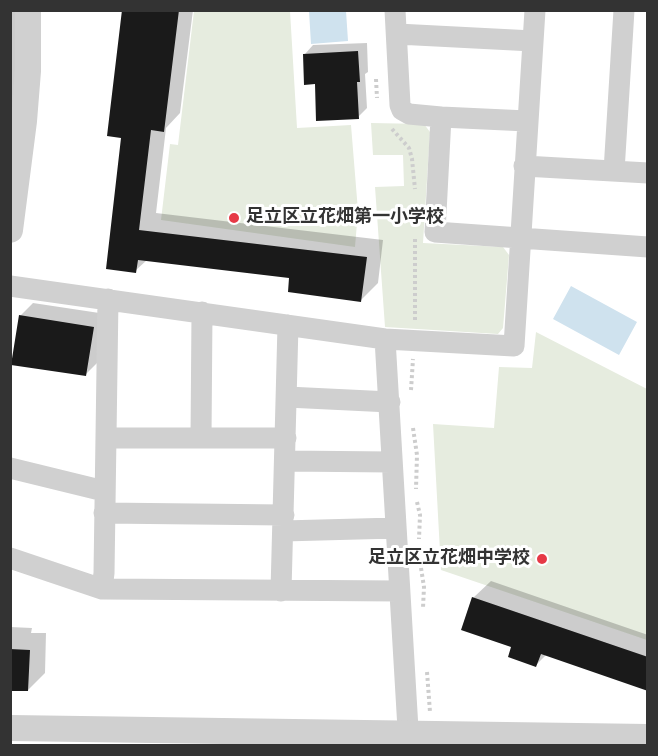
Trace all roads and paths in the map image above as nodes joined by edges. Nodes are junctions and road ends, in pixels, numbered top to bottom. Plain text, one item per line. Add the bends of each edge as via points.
1 (28, 10) edge
2 (395, 10) edge
3 (535, 10) edge
4 (624, 10) edge
5 (397, 34) junction
6 (533, 41) junction
7 (377, 75) dead end
8 (378, 101) dead end
9 (441, 117) junction
10 (387, 122) dead end
11 (527, 122) junction
12 (524, 166) junction
13 (614, 171) junction
14 (648, 173) edge
15 (415, 197) dead end
16 (10, 230) edge
17 (415, 231) dead end
18 (521, 237) junction
19 (648, 247) edge
20 (10, 286) edge
21 (108, 299) junction
22 (202, 312) junction
23 (288, 325) junction
24 (386, 339) junction
25 (413, 341) junction
26 (411, 393) dead end
27 (287, 397) junction
28 (390, 402) junction
29 (411, 421) dead end
30 (106, 438) junction
31 (201, 438) junction
32 (286, 438) junction
33 (285, 461) junction
34 (392, 462) junction
35 (10, 468) edge
36 (416, 490) dead end
37 (104, 491) junction
38 (416, 500) dead end
39 (104, 513) junction
40 (284, 523) junction
41 (396, 528) junction
42 (419, 547) dead end
43 (10, 558) edge
44 (420, 562) dead end
45 (102, 589) junction
46 (281, 591) junction
47 (399, 591) junction
48 (422, 615) dead end
49 (426, 665) dead end
50 (10, 728) edge
51 (648, 737) edge
52 (416, 738) edge

1 - 16 street via 24,121
2 - 5 street
3 - 6 street
4 - 13 street
5 - 6 street
5 - 9 street via 399,105 409,114
6 - 11 street
7 - 8 path
9 - 11 street
9 - 18 street via 435,232
10 - 15 path via 409,148
11 - 12 street
12 - 13 street
12 - 18 street
13 - 14 street
17 - 25 path
18 - 19 street
18 - 25 street via 514,346
20 - 21 street
21 - 22 street
21 - 30 street
22 - 23 street
22 - 31 street
23 - 24 street
23 - 27 street
24 - 25 street
24 - 28 street
25 - 26 path
27 - 28 street
27 - 32 street
28 - 34 street
29 - 36 path via 417,455
30 - 31 street
30 - 37 street
31 - 32 street
32 - 33 street
33 - 34 street
33 - 40 street
34 - 41 street
35 - 37 street
37 - 39 street
38 - 42 path via 420,515
39 - 40 street
39 - 45 street
40 - 41 street
40 - 46 street
41 - 47 street
43 - 45 street
44 - 48 path via 424,587
45 - 46 street
46 - 47 street
47 - 52 street
49 - 52 path via 429,685
50 - 52 street
51 - 52 street

